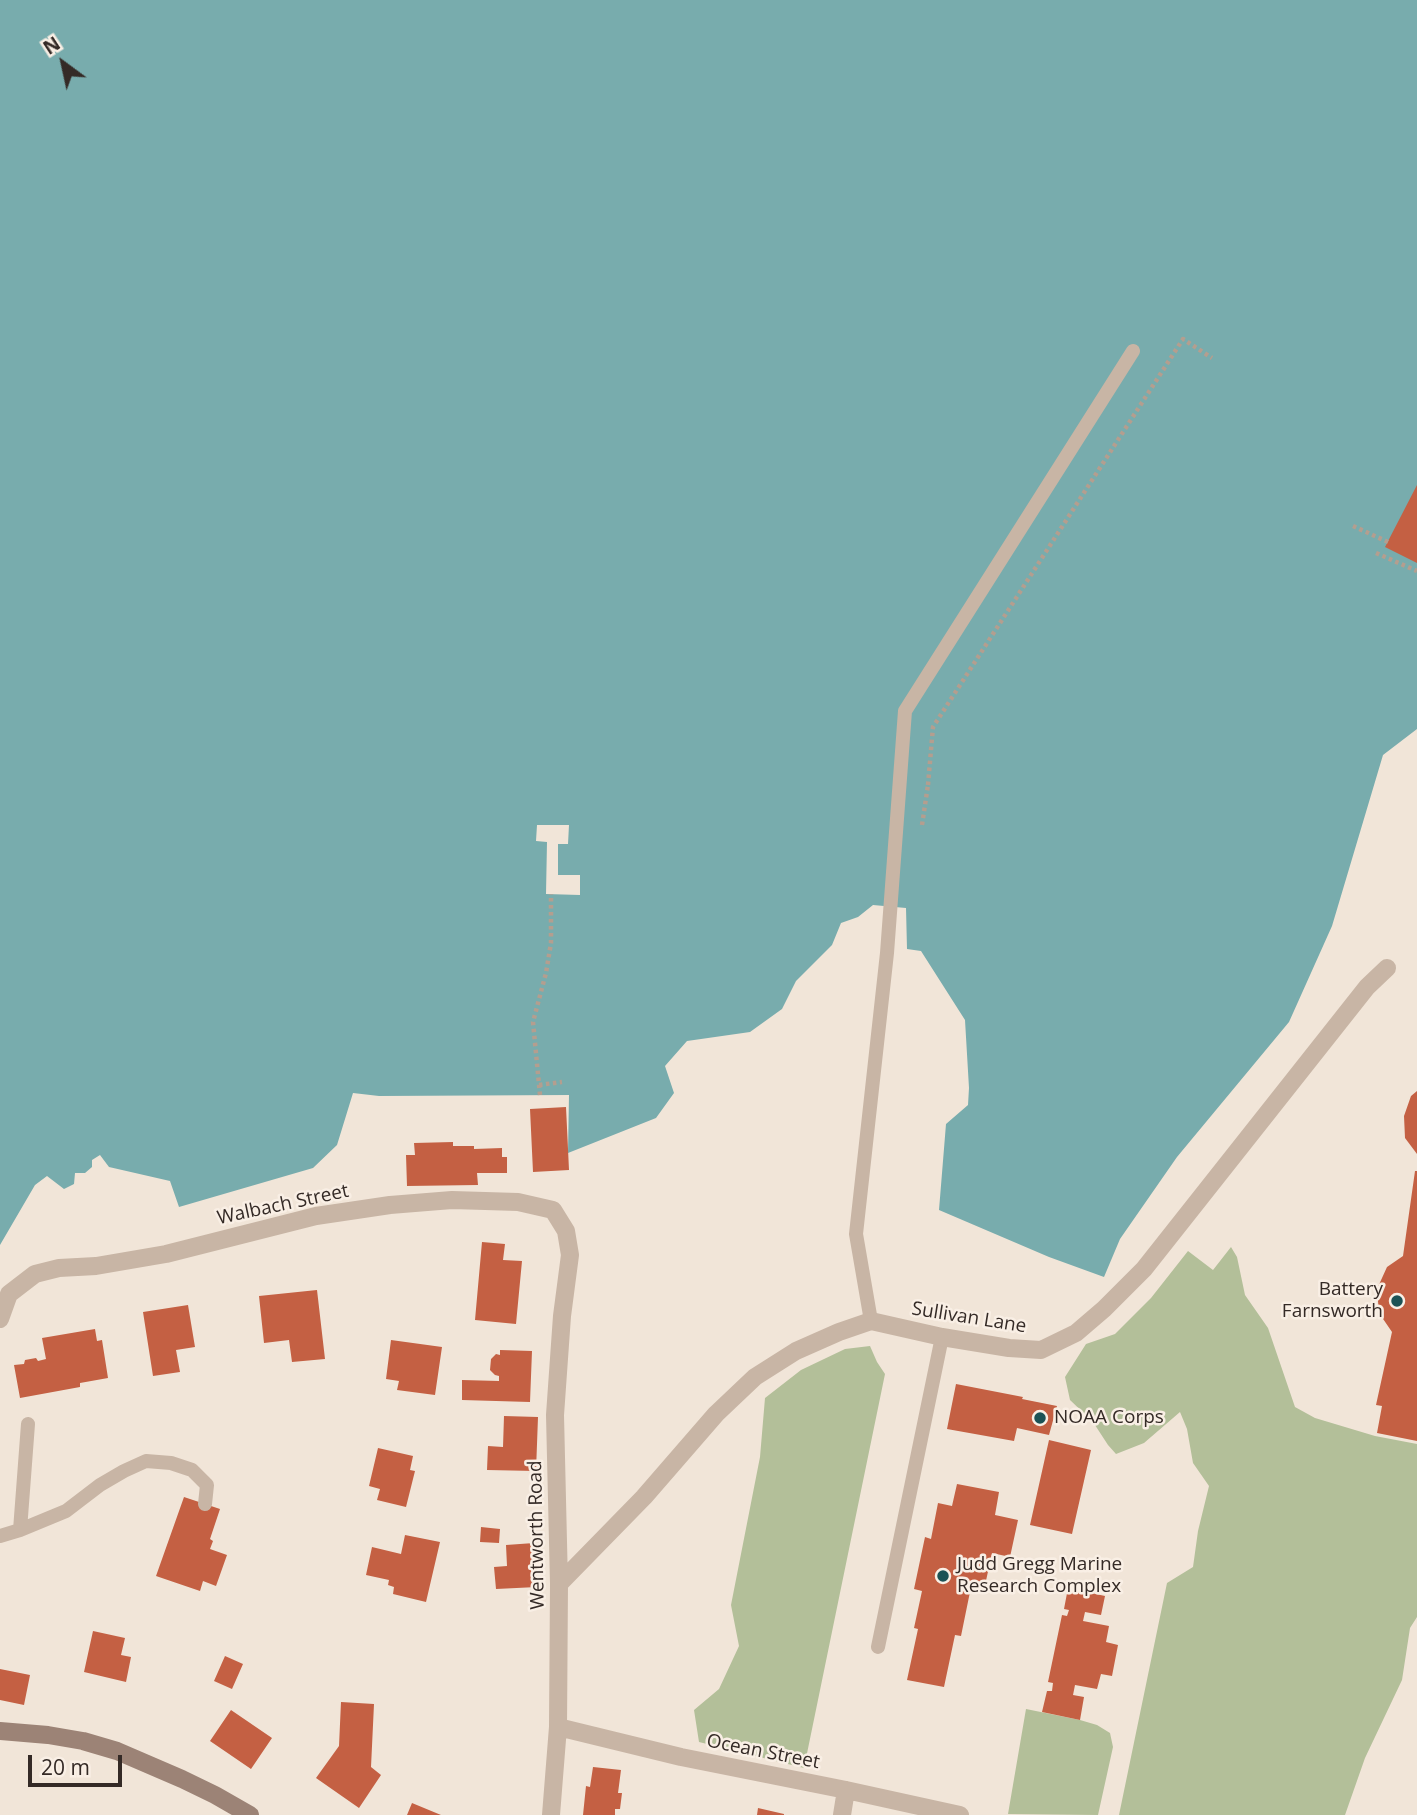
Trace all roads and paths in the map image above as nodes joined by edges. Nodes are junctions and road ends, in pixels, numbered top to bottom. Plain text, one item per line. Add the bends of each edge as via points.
1 (1133, 351) dead end
2 (1212, 358) dead end
3 (1353, 526) dead end
4 (1388, 542) dead end
5 (1376, 553) dead end
6 (1417, 571) edge
7 (928, 785) dead end
8 (551, 894) dead end
9 (1387, 968) dead end
10 (562, 1082) dead end
11 (539, 1085) junction
12 (540, 1095) dead end
13 (570, 1255) joint
14 (0, 1319) edge
15 (871, 1321) junction
16 (942, 1337) junction
17 (28, 1424) dead end
18 (205, 1504) dead end
19 (20, 1530) junction
20 (0, 1536) edge
21 (559, 1584) junction
22 (878, 1647) dead end
23 (558, 1727) junction
24 (0, 1731) edge
25 (846, 1790) junction
26 (250, 1815) edge
27 (551, 1815) edge
28 (842, 1815) edge
29 (960, 1815) edge

1 - 15 lane via 905,711 887,953 856,1234
2 - 7 path via 1183,340 933,727
3 - 4 path
5 - 6 path
8 - 11 path via 551,943 533,1022
9 - 16 street, Sullivan Lane via 1367,987 1144,1269 1076,1333 1041,1350
10 - 11 path
11 - 12 path
13 - 14 street, Walbach Street via 566,1231 553,1210 478,1200 390,1205 316,1216 166,1254 34,1274 9,1294
13 - 21 street, Wentworth Road via 555,1415
15 - 16 street, Sullivan Lane
15 - 21 street via 796,1351 755,1377
16 - 22 lane
17 - 19 lane
18 - 19 lane via 207,1485 192,1470 146,1461 100,1485 66,1511
19 - 20 lane
21 - 23 street, Wentworth Road
23 - 25 street, Ocean Street
23 - 27 street, Wentworth Road
24 - 26 main road via 48,1735 117,1751
25 - 28 street
25 - 29 street, Ocean Street

